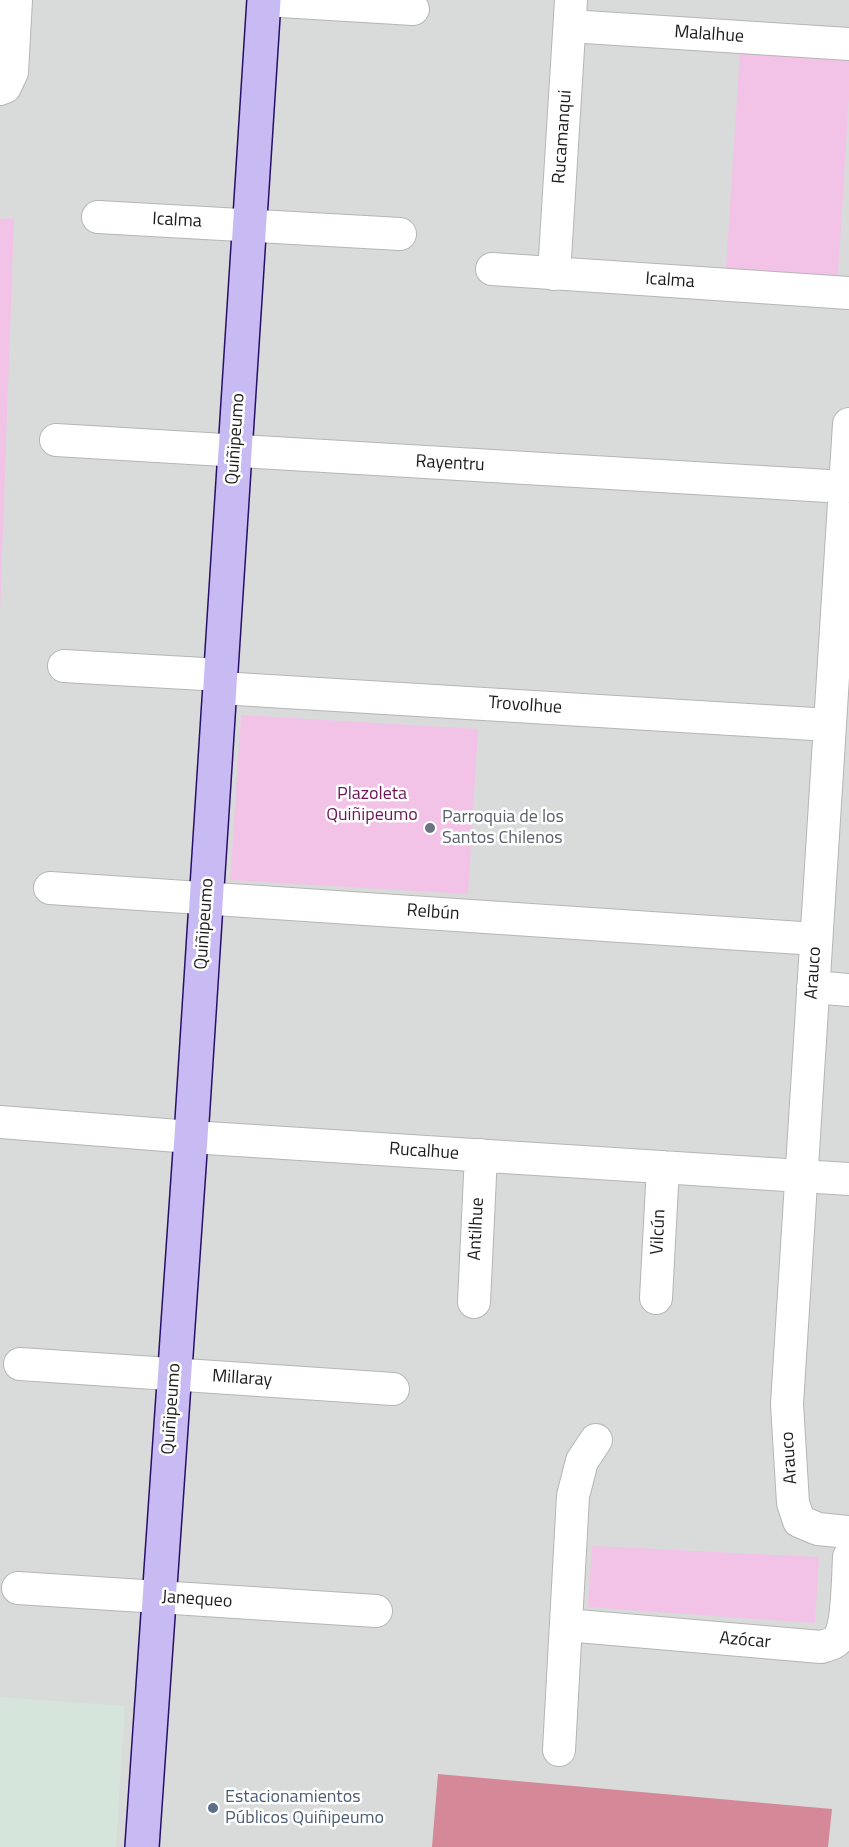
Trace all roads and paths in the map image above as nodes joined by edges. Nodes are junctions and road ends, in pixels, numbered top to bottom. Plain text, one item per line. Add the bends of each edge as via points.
1 (16, 0) edge
2 (264, 0) edge
3 (413, 9) dead end
4 (571, 13) edge
5 (849, 44) edge
6 (2, 88) edge
7 (98, 217) dead end
8 (250, 225) junction
9 (400, 234) dead end
10 (492, 269) dead end
11 (554, 274) junction
12 (849, 293) edge
13 (849, 424) edge
14 (56, 440) dead end
15 (235, 452) junction
16 (845, 487) junction
17 (843, 601) edge
18 (64, 666) dead end
19 (220, 681) junction
20 (830, 725) junction
21 (837, 803) edge
22 (50, 888) dead end
23 (206, 898) junction
24 (816, 939) junction
25 (813, 987) junction
26 (849, 990) edge
27 (0, 1122) edge
28 (191, 1137) junction
29 (481, 1155) junction
30 (663, 1167) junction
31 (801, 1176) junction
32 (849, 1179) edge
33 (656, 1298) dead end
34 (474, 1302) dead end
35 (20, 1364) dead end
36 (175, 1374) junction
37 (393, 1389) dead end
38 (596, 1440) dead end
39 (849, 1532) edge
40 (849, 1557) edge
41 (18, 1588) dead end
42 (159, 1598) junction
43 (376, 1611) dead end
44 (566, 1625) junction
45 (559, 1750) dead end
46 (142, 1847) edge

1 - 6 street via 12,72
2 - 3 street
2 - 8 street, Quiñipeumo
4 - 5 street, Malalhue
4 - 11 street, Rucamanqui
7 - 8 street, Icalma
8 - 9 street, Icalma
8 - 15 street, Quiñipeumo
10 - 11 street, Icalma
11 - 12 street, Icalma
13 - 16 street, Arauco
14 - 15 street, Rayentru
15 - 16 street, Rayentru
15 - 19 street, Quiñipeumo
16 - 17 street, Arauco
17 - 20 street, Arauco
18 - 19 street, Trovolhue
19 - 20 street, Trovolhue
19 - 23 street, Quiñipeumo
20 - 21 street, Arauco
21 - 24 street, Arauco
22 - 23 street, Relbún
23 - 24 street, Relbún
23 - 28 street, Quiñipeumo
24 - 25 street, Arauco
25 - 26 street
25 - 31 street, Arauco
27 - 28 street, Rucalhue
28 - 29 street, Rucalhue
28 - 36 street, Quiñipeumo
29 - 30 street, Rucalhue
29 - 34 street, Antilhue
30 - 31 street, Rucalhue
30 - 33 street, Vilcún
31 - 32 street, Rucalhue
31 - 39 street, Arauco via 787,1404 793,1503 800,1521 818,1530
35 - 36 street, Millaray
36 - 37 street, Millaray
36 - 42 street, Quiñipeumo
38 - 44 street via 582,1461 573,1496
40 - 44 street, Azócar via 844,1625 839,1638 821,1647
41 - 42 street, Janequeo
42 - 43 street, Janequeo
42 - 46 street, Quiñipeumo
44 - 45 street

